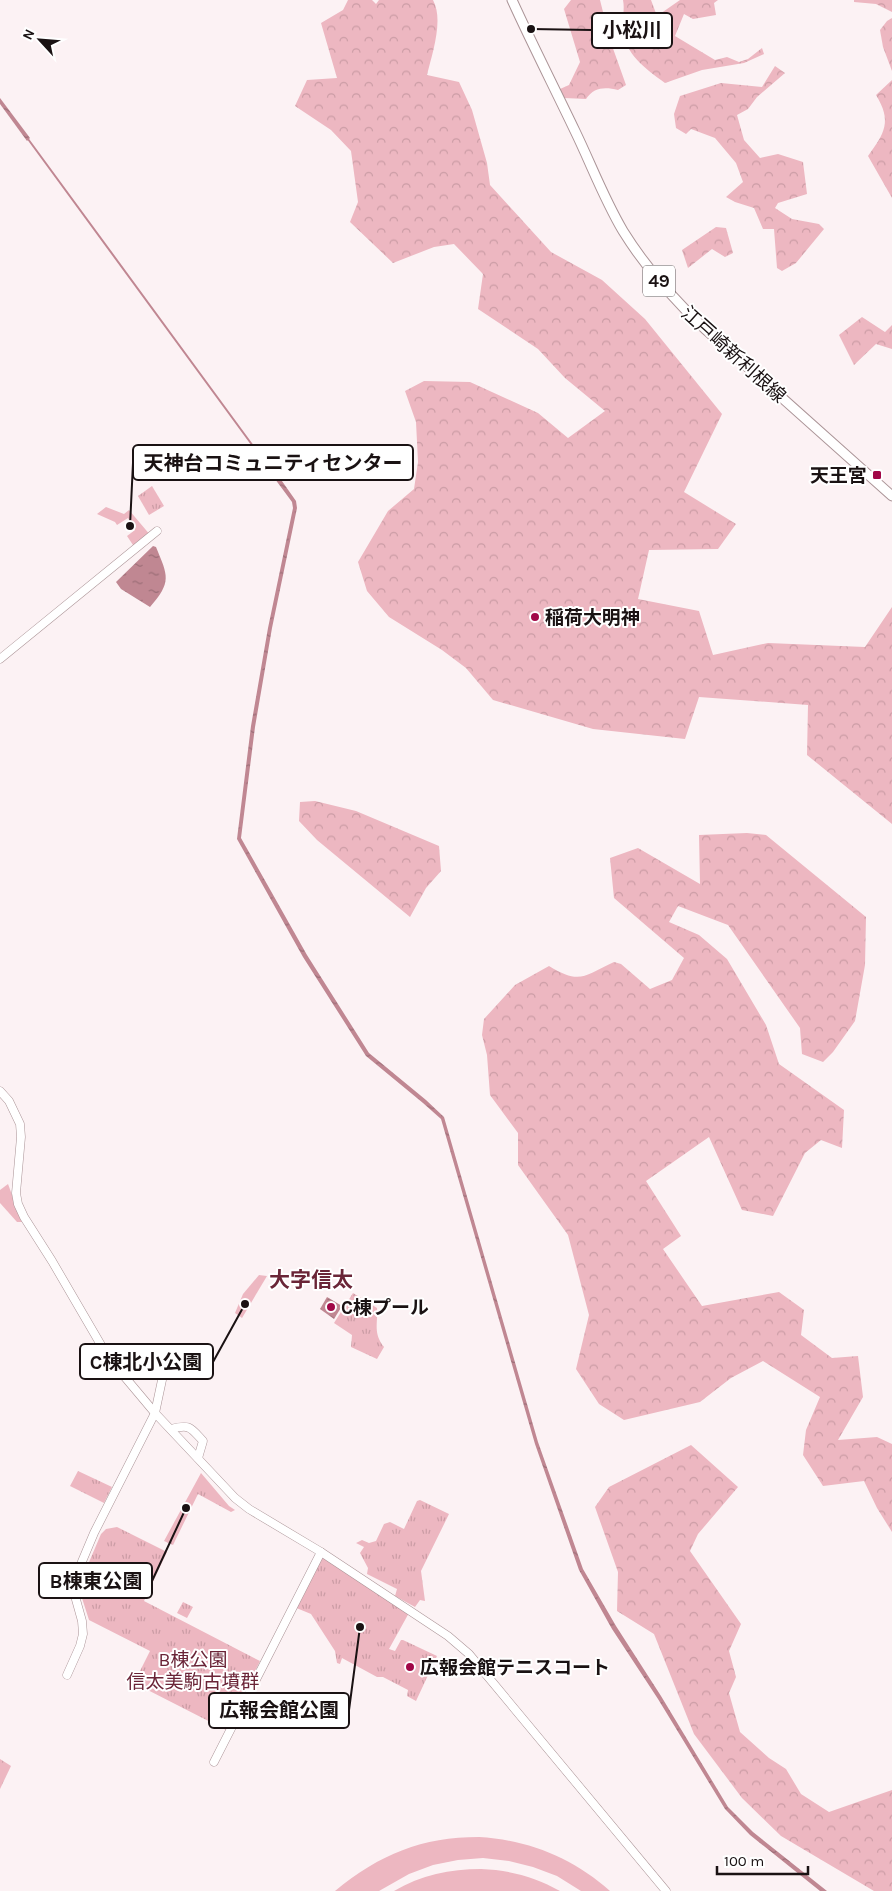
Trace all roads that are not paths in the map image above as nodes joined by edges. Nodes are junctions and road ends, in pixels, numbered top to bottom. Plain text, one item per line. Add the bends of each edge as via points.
1 (512, 0) edge
2 (892, 496) edge
3 (157, 531) dead end
4 (0, 659) edge
5 (0, 1091) edge
6 (162, 1380) dead end
7 (155, 1413) junction
8 (171, 1429) junction
9 (198, 1458) junction
10 (321, 1552) junction
11 (67, 1675) dead end
12 (214, 1762) dead end
13 (666, 1891) edge

1 - 2 main road, 江戸崎新利根線 / 49 via 613,211 647,266 706,330
3 - 4 street
5 - 7 street via 20,1124 16,1193 24,1217 108,1357
6 - 7 street
7 - 8 street
7 - 11 street via 78,1570 75,1596 83,1634
8 - 9 street
8 - 9 street via 190,1427 203,1440
9 - 10 street via 249,1509
10 - 12 street
10 - 13 street via 448,1636 469,1654

